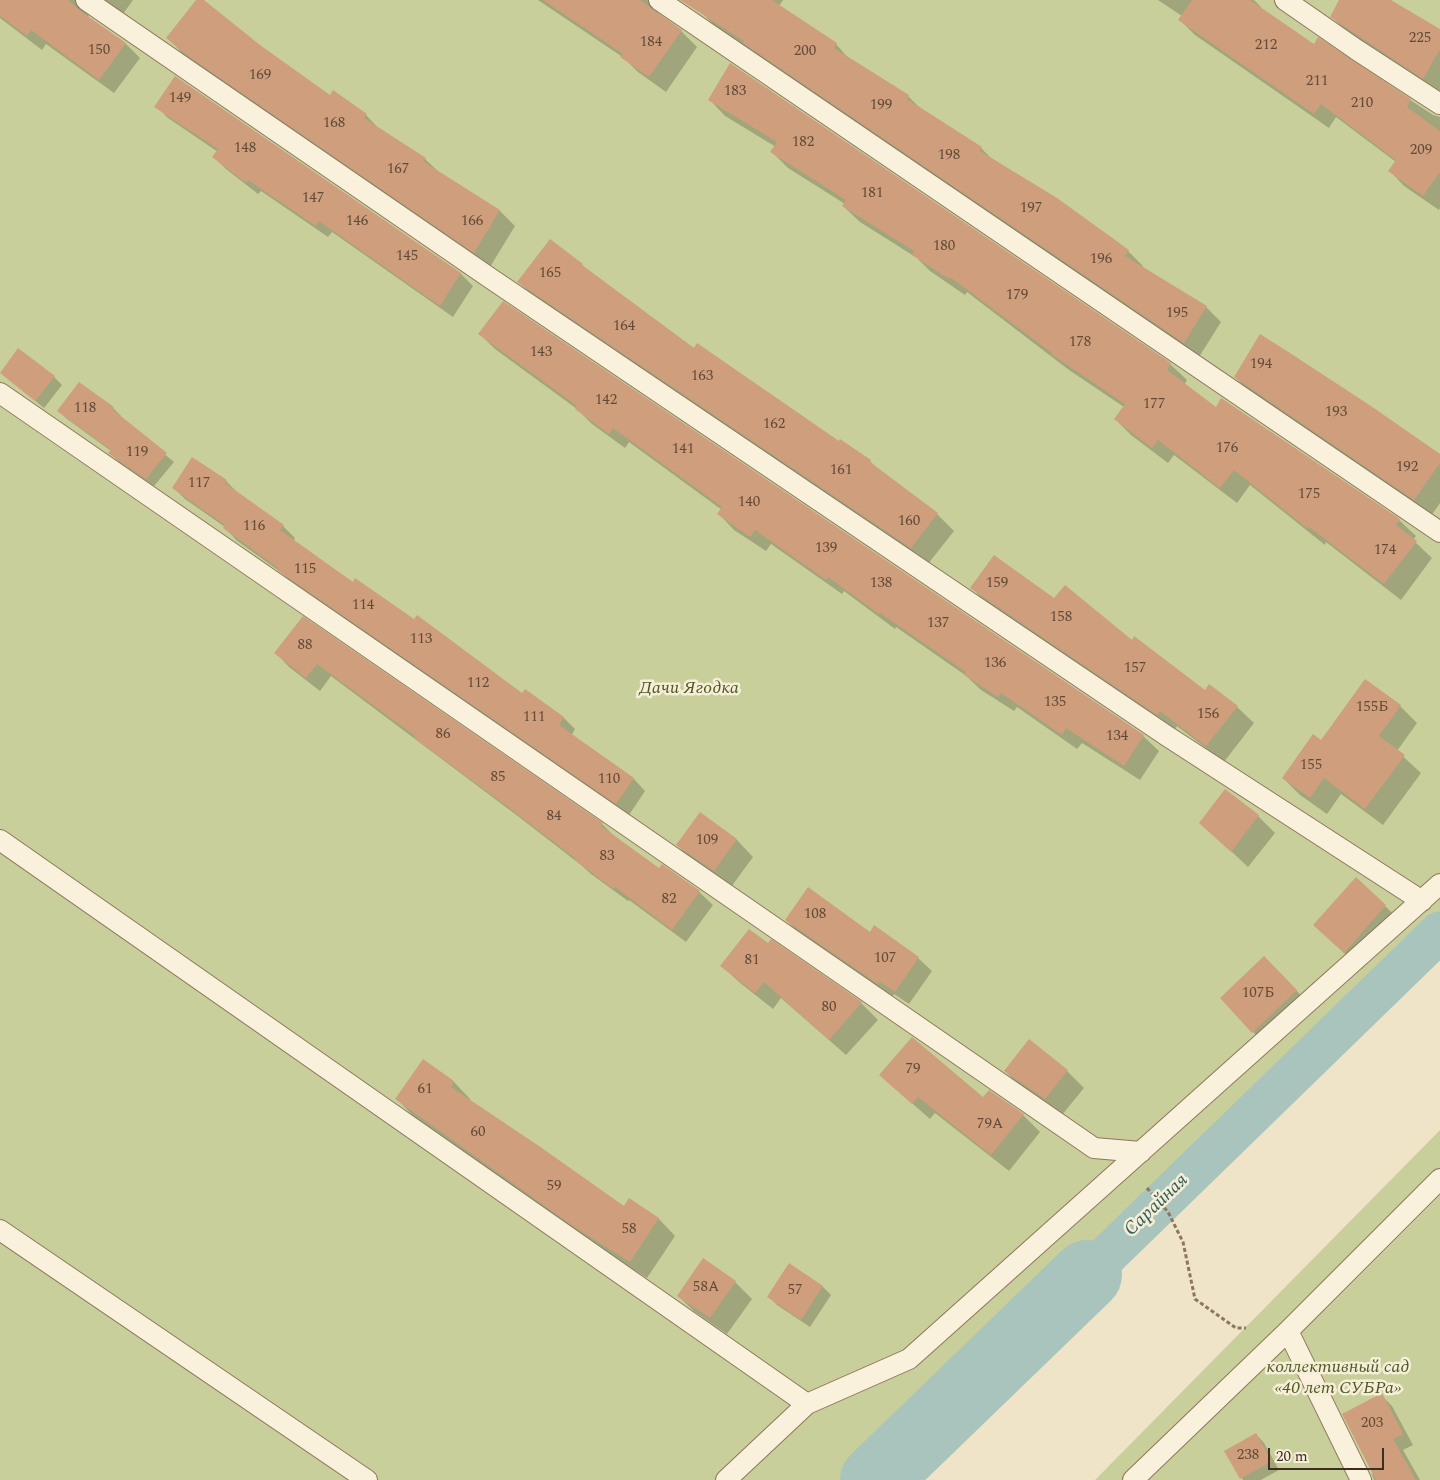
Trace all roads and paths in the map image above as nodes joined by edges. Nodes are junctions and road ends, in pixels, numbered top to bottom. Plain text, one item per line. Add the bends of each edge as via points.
1 (86, 0) edge
2 (659, 0) edge
3 (1284, 0) edge
4 (1440, 104) edge
5 (0, 393) edge
6 (1440, 532) edge
7 (0, 840) edge
8 (1440, 884) edge
9 (1422, 900) junction
10 (1142, 1152) junction
11 (1440, 1179) edge
12 (1144, 1184) dead end
13 (0, 1230) edge
14 (1288, 1331) junction
15 (807, 1404) junction
16 (367, 1480) edge
17 (726, 1480) edge
18 (1133, 1480) edge
19 (1361, 1480) edge

1 - 9 lane via 1167,736
2 - 6 lane
3 - 4 lane
5 - 10 lane via 1094,1148
7 - 15 lane
8 - 9 lane
9 - 10 lane
10 - 15 lane via 908,1360
11 - 14 lane
12 - 14 path via 1168,1212 1183,1242 1195,1299 1236,1328
13 - 16 lane
14 - 18 lane
14 - 19 lane
15 - 17 lane

